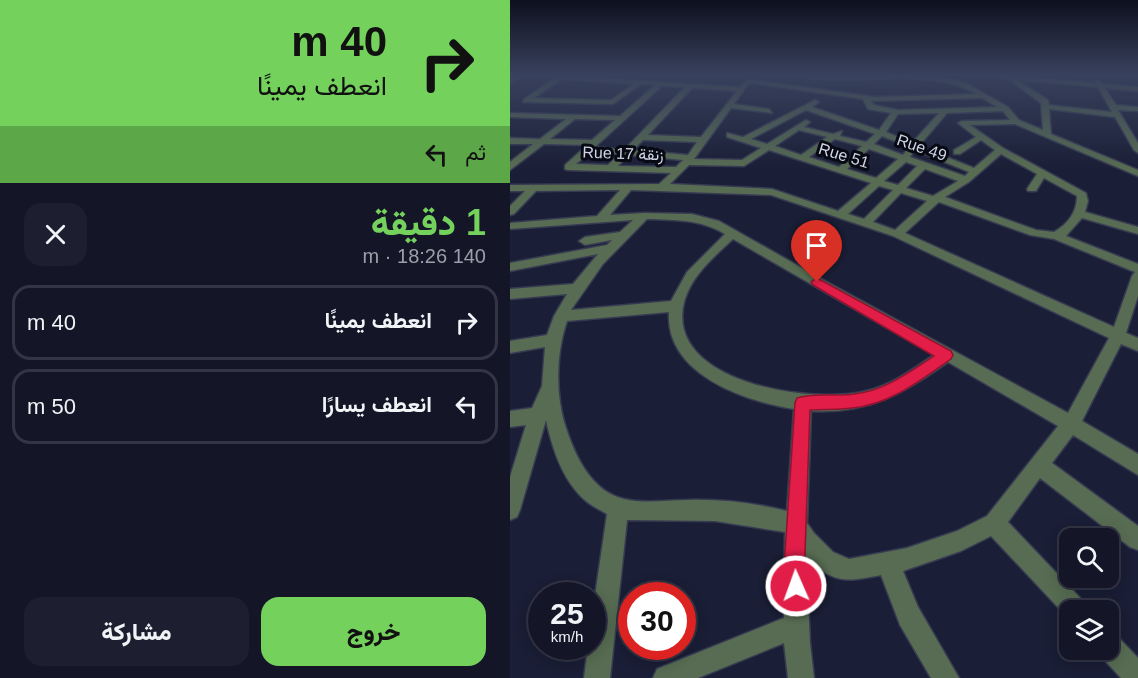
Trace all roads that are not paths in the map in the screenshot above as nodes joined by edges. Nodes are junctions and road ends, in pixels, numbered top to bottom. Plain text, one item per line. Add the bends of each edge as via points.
1 (729, 106) edge
2 (633, 107) edge
3 (670, 107) edge
4 (734, 107) edge
5 (806, 107) joint
6 (830, 107) edge
7 (870, 107) edge
8 (1001, 107) edge
9 (1047, 107) joint
10 (1113, 107) joint
11 (826, 109) junction
12 (874, 109) junction
13 (1005, 109) junction
14 (1138, 109) edge
15 (512, 111) edge
16 (628, 111) junction
17 (769, 111) dead end
18 (842, 111) dead end
19 (896, 112) junction
20 (943, 112) junction
21 (865, 113) dead end
22 (1117, 115) junction
23 (574, 116) junction
24 (621, 118) junction
25 (853, 121) junction
26 (1016, 122) junction
27 (797, 127) junction
28 (881, 133) junction
29 (730, 135) dead end
30 (834, 135) junction
31 (1047, 135) junction
32 (641, 137) junction
33 (981, 137) junction
34 (745, 139) junction
35 (704, 140) junction
36 (510, 141) edge
37 (542, 142) junction
38 (867, 145) junction
39 (590, 146) junction
40 (767, 147) junction
41 (914, 147) junction
42 (1000, 150) junction
43 (1138, 150) edge
44 (627, 151) junction
45 (957, 152) dead end
46 (802, 158) junction
47 (905, 158) junction
48 (688, 160) junction
49 (923, 165) junction
50 (510, 167) edge
51 (611, 168) junction
52 (677, 170) junction
53 (841, 170) junction
54 (976, 172) junction
55 (1043, 173) junction
56 (1138, 173) edge
57 (966, 180) junction
58 (878, 182) junction
59 (628, 187) junction
60 (662, 187) junction
61 (510, 188) edge
62 (533, 188) junction
63 (1032, 189) dead end
64 (901, 190) junction
65 (935, 199) junction
66 (510, 212) edge
67 (1078, 213) junction
68 (841, 214) junction
69 (644, 216) junction
70 (600, 220) junction
71 (866, 223) junction
72 (510, 226) edge
73 (1138, 231) edge
74 (732, 234) junction
75 (897, 234) junction
76 (624, 235) junction
77 (1056, 236) junction
78 (585, 241) dead end
79 (611, 248) junction
80 (510, 267) edge
81 (1138, 269) edge
82 (1138, 276) edge
83 (577, 288) junction
84 (510, 294) edge
85 (677, 306) junction
86 (561, 316) junction
87 (1118, 336) junction
88 (554, 340) junction
89 (1138, 345) edge
90 (510, 347) edge
91 (946, 355) junction
92 (551, 384) junction
93 (802, 403) junction
94 (538, 416) junction
95 (510, 419) edge
96 (1072, 422) junction
97 (1138, 465) edge
98 (1040, 466) junction
99 (618, 508) junction
100 (510, 510) edge
101 (994, 523) junction
102 (796, 524) junction
103 (1138, 539) edge
104 (888, 564) junction
105 (1067, 600) edge
106 (796, 626) junction
107 (1119, 656) edge
108 (678, 675) edge
109 (1138, 676) edge
110 (597, 678) edge
111 (801, 678) edge
112 (946, 678) edge

1 - 35 street
2 - 16 street
3 - 32 street
4 - 17 street
5 - 11 street
5 - 34 street
6 - 11 street
7 - 12 street
8 - 13 street
9 - 22 street
9 - 31 street
10 - 14 street
10 - 22 street
11 - 18 street
11 - 25 street
11 - 27 street
12 - 19 street
12 - 21 street
13 - 20 street
13 - 26 street
15 - 16 street
15 - 23 street
16 - 24 street
19 - 20 street
19 - 28 street
20 - 41 street
22 - 43 street
23 - 24 street
23 - 37 street
24 - 39 street
25 - 28 street
25 - 30 street
26 - 31 street
26 - 33 street via 962,123
27 - 30 street, Rue 49
27 - 40 street
28 - 38 street
28 - 41 street
29 - 34 street, Rue 51
30 - 38 street, Rue 49
30 - 46 street
31 - 56 street
32 - 35 street
32 - 44 street
33 - 42 street
33 - 45 street
34 - 40 street, Rue 51
35 - 48 street
36 - 37 street
37 - 39 street
37 - 50 street
38 - 47 street, Rue 49
38 - 53 street
39 - 44 street
39 - 51 street, Rue 17 زنقة via 568,167
40 - 46 street, Rue 51
40 - 48 street via 741,164
41 - 47 street
41 - 54 street
42 - 54 street
42 - 55 street
44 - 48 street
44 - 51 street
46 - 53 street, Rue 51
47 - 49 street, Rue 49
47 - 58 street
48 - 52 street
49 - 57 street, Rue 49
49 - 64 street
51 - 52 street, Rue 17 زنقة
52 - 60 street
53 - 58 street, Rue 51
54 - 57 street
55 - 63 street
55 - 67 street via 1082,195
57 - 65 street
58 - 64 street, Rue 51
58 - 68 street
59 - 60 street
59 - 62 street
59 - 70 street
60 - 68 street via 759,189
61 - 62 street
62 - 66 street
64 - 65 street, Rue 51
64 - 71 street
65 - 75 street
65 - 77 street, Rue 51 via 1034,233
67 - 73 street
67 - 77 street via 1065,232
68 - 71 street
69 - 70 street
69 - 74 street via 702,219
69 - 76 street
70 - 72 street
71 - 75 street
74 - 85 street via 694,269
74 - 91 street
75 - 87 street
76 - 78 street
76 - 79 street
77 - 81 street, Rue 51
79 - 80 street
79 - 83 street
82 - 87 street
83 - 84 street
83 - 86 street
85 - 86 street
85 - 93 street via 680,341 695,360 734,384
86 - 88 street
87 - 89 street
87 - 96 street
88 - 90 street
88 - 92 street
91 - 93 street via 879,396 847,402
91 - 96 street
92 - 94 street
92 - 99 street via 565,456 589,491
93 - 102 street
94 - 95 street
94 - 100 street
96 - 97 street
96 - 98 street
98 - 101 street
98 - 103 street
99 - 102 street via 755,514
99 - 110 street
101 - 104 street via 961,540
101 - 105 street
102 - 104 street via 817,553 837,567 849,570
102 - 106 street
104 - 112 street via 909,616
106 - 108 street
106 - 111 street
107 - 109 street

